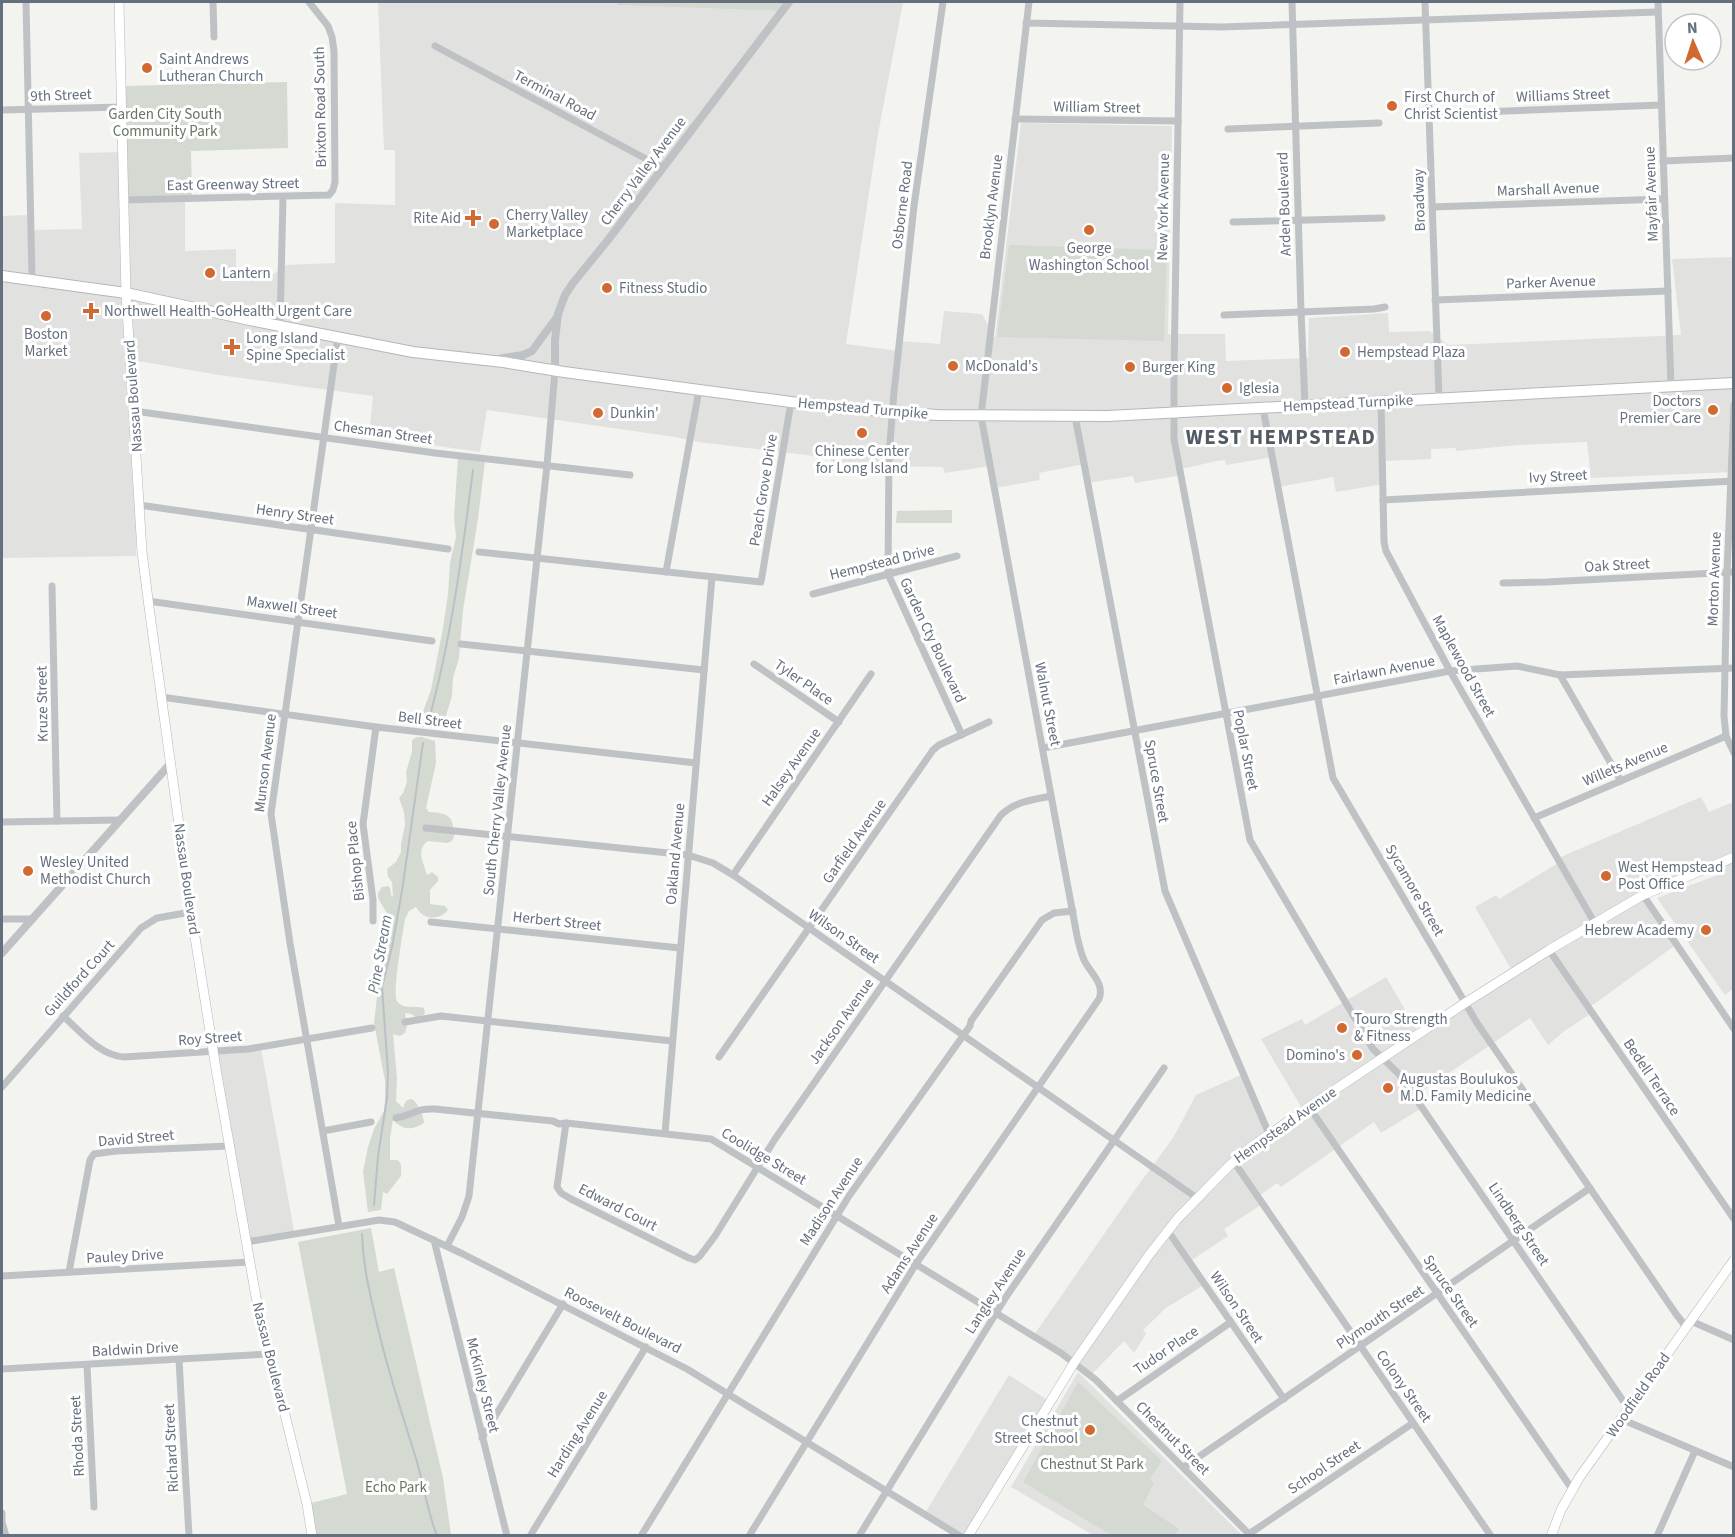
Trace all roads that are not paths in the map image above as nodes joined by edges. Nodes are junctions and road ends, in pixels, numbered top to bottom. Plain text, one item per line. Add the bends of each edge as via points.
1 (26, 2) edge
2 (119, 2) edge
3 (213, 2) edge
4 (309, 2) edge
5 (789, 2) edge
6 (943, 2) edge
7 (1029, 2) edge
8 (1180, 2) edge
9 (1292, 2) edge
10 (1425, 2) edge
11 (1658, 2) edge
12 (1658, 12) junction
13 (1425, 20) junction
14 (1026, 23) junction
15 (1293, 25) junction
16 (1180, 26) junction
17 (214, 37) dead end
18 (435, 46) dead end
19 (1661, 105) junction
20 (122, 107) junction
21 (2, 110) edge
22 (28, 110) junction
23 (1429, 114) junction
24 (1015, 119) junction
25 (1178, 121) junction
26 (1379, 123) dead end
27 (1295, 127) junction
28 (1228, 129) dead end
29 (1734, 158) edge
30 (1663, 161) junction
31 (663, 168) junction
32 (335, 182) joint
33 (283, 197) junction
34 (1664, 199) junction
35 (124, 200) junction
36 (1432, 207) junction
37 (1382, 218) dead end
38 (1298, 220) junction
39 (1233, 222) dead end
40 (2, 276) edge
41 (32, 279) junction
42 (1668, 291) junction
43 (126, 292) junction
44 (1435, 300) junction
45 (1385, 307) dead end
46 (1301, 312) junction
47 (558, 314) junction
48 (1224, 315) dead end
49 (280, 326) junction
50 (338, 336) junction
51 (490, 361) junction
52 (555, 371) junction
53 (1734, 383) edge
54 (1671, 386) junction
55 (699, 390) junction
56 (1439, 398) junction
57 (1381, 401) junction
58 (791, 402) junction
59 (1305, 405) junction
60 (1734, 405) edge
61 (1263, 408) junction
62 (134, 411) junction
63 (892, 411) junction
64 (1175, 413) junction
65 (981, 416) junction
66 (1075, 416) junction
67 (323, 438) junction
68 (548, 465) junction
69 (630, 474) dead end
70 (1732, 481) edge
71 (1383, 500) junction
72 (139, 505) junction
73 (310, 529) junction
74 (448, 549) dead end
75 (479, 552) dead end
76 (957, 556) dead end
77 (538, 558) junction
78 (666, 572) junction
79 (1730, 573) edge
80 (888, 574) junction
81 (712, 577) junction
82 (1503, 583) dead end
83 (52, 586) dead end
84 (813, 594) dead end
85 (148, 601) junction
86 (297, 622) junction
87 (432, 641) dead end
88 (461, 644) dead end
89 (528, 651) junction
90 (754, 664) dead end
91 (1729, 668) edge
92 (704, 670) junction
93 (1450, 671) junction
94 (871, 675) dead end
95 (1560, 675) junction
96 (1317, 696) junction
97 (161, 697) junction
98 (1226, 713) junction
99 (284, 714) junction
100 (838, 722) junction
101 (989, 723) dead end
102 (376, 727) junction
103 (1134, 730) junction
104 (962, 735) junction
105 (1726, 736) junction
106 (518, 743) junction
107 (1042, 748) junction
108 (1733, 751) edge
109 (696, 763) junction
110 (170, 764) junction
111 (1621, 781) junction
112 (1052, 796) junction
113 (1534, 818) junction
114 (119, 820) junction
115 (57, 821) junction
116 (2, 822) edge
117 (426, 828) dead end
118 (508, 836) junction
119 (688, 855) junction
120 (1734, 857) edge
121 (733, 874) junction
122 (1643, 895) junction
123 (1073, 911) junction
124 (191, 912) junction
125 (31, 918) junction
126 (2, 919) edge
127 (373, 921) dead end
128 (431, 922) dead end
129 (1594, 922) junction
130 (498, 928) junction
131 (809, 928) junction
132 (680, 948) junction
133 (1548, 950) junction
134 (2, 953) edge
135 (885, 981) junction
136 (1102, 992) joint
137 (1465, 1003) junction
138 (63, 1016) junction
139 (488, 1021) junction
140 (405, 1022) dead end
141 (372, 1028) dead end
142 (1734, 1029) edge
143 (962, 1035) junction
144 (306, 1039) junction
145 (672, 1041) junction
146 (214, 1052) junction
147 (719, 1057) dead end
148 (1383, 1059) junction
149 (1164, 1068) dead end
150 (2, 1087) edge
151 (1038, 1088) junction
152 (1309, 1107) junction
153 (478, 1113) junction
154 (396, 1118) dead end
155 (371, 1122) dead end
156 (566, 1123) junction
157 (323, 1131) junction
158 (665, 1133) junction
159 (1269, 1134) junction
160 (1114, 1141) junction
161 (229, 1146) junction
162 (1234, 1162) junction
163 (757, 1167) junction
164 (1590, 1188) junction
165 (1197, 1198) junction
166 (837, 1216) junction
167 (1734, 1219) edge
168 (339, 1226) junction
169 (1168, 1231) junction
170 (434, 1240) junction
171 (1514, 1241) junction
172 (246, 1242) junction
173 (447, 1246) junction
174 (695, 1260) joint
175 (1734, 1260) edge
176 (250, 1262) junction
177 (916, 1264) junction
178 (69, 1272) junction
179 (2, 1276) edge
180 (1437, 1294) junction
181 (563, 1305) junction
182 (995, 1313) junction
183 (1231, 1322) junction
184 (1689, 1324) junction
185 (1734, 1340) edge
186 (1360, 1346) junction
187 (646, 1347) junction
188 (269, 1354) junction
189 (179, 1360) junction
190 (1074, 1363) junction
191 (87, 1365) junction
192 (2, 1369) edge
193 (728, 1393) junction
194 (1284, 1399) junction
195 (1117, 1401) junction
196 (1628, 1408) junction
197 (1621, 1419) junction
198 (1413, 1423) junction
199 (482, 1438) junction
200 (807, 1442) junction
201 (1695, 1450) junction
202 (1184, 1467) junction
203 (1734, 1467) edge
204 (1572, 1489) junction
205 (886, 1491) junction
206 (94, 1507) dead end
207 (2, 1513) edge
208 (1250, 1535) edge
209 (6, 1536) edge
210 (189, 1536) edge
211 (312, 1536) edge
212 (507, 1536) edge
213 (530, 1536) edge
214 (640, 1536) edge
215 (749, 1536) edge
216 (859, 1536) edge
217 (960, 1536) edge
218 (968, 1536) edge
219 (1491, 1536) edge
220 (1551, 1536) edge
221 (1657, 1536) edge

1 - 22 street
2 - 20 main road, Nassau Boulevard
3 - 17 street
4 - 32 street, Brixton Road South via 332,37
5 - 31 street, Cherry Valley Avenue
6 - 63 street, Osborne Road via 914,206
7 - 14 street, Brooklyn Avenue
8 - 16 street, New York Avenue
9 - 15 street, Arden Boulevard
10 - 13 street, Broadway
11 - 12 street, Mayfair Avenue
12 - 13 street
12 - 19 street, Mayfair Avenue
13 - 15 street
13 - 23 street, Broadway
14 - 16 street
14 - 24 street, Brooklyn Avenue
15 - 16 street
15 - 27 street, Arden Boulevard
16 - 25 street, New York Avenue
18 - 31 street, Terminal Road
19 - 23 street, Williams Street
19 - 30 street, Mayfair Avenue
20 - 22 street, 9th Street
20 - 35 main road, Nassau Boulevard
21 - 22 street, 9th Street
22 - 41 street
23 - 36 street, Broadway
24 - 25 street, William Street
24 - 65 street, Brooklyn Avenue
25 - 64 street, New York Avenue
26 - 27 street
27 - 28 street
27 - 38 street, Arden Boulevard
29 - 30 street
30 - 34 street, Mayfair Avenue
31 - 47 street, Cherry Valley Avenue via 573,283
32 - 33 street, East Greenway Street via 329,195
33 - 35 street, East Greenway Street
33 - 49 street
34 - 36 street, Marshall Avenue
34 - 42 street, Mayfair Avenue
35 - 43 main road, Nassau Boulevard
36 - 44 street, Broadway
37 - 38 street
38 - 39 street
38 - 46 street, Arden Boulevard
40 - 41 main road, Hempstead Turnpike
41 - 43 main road, Hempstead Turnpike
42 - 44 street, Parker Avenue
42 - 54 street, Mayfair Avenue
43 - 49 main road, Hempstead Turnpike
43 - 62 main road, Nassau Boulevard
44 - 56 street, Broadway
45 - 46 street
46 - 48 street
46 - 59 street, Arden Boulevard
47 - 51 street via 532,351
47 - 52 street, Cherry Valley Avenue
49 - 50 main road, Hempstead Turnpike
50 - 51 main road, Hempstead Turnpike via 413,352
50 - 67 street, Munson Avenue
51 - 52 main road, Hempstead Turnpike
52 - 55 main road, Hempstead Turnpike
52 - 68 street, South Cherry Valley Avenue
53 - 54 main road, Hempstead Turnpike
54 - 56 main road, Hempstead Turnpike
55 - 58 main road, Hempstead Turnpike
55 - 78 street
56 - 57 main road, Hempstead Turnpike
57 - 59 main road, Hempstead Turnpike
57 - 71 street, Maplewood Street
58 - 63 main road, Hempstead Turnpike
58 - 81 street, Peach Grove Drive via 761,582
59 - 61 main road, Hempstead Turnpike
60 - 70 street, Morton Avenue
61 - 64 main road, Hempstead Turnpike
61 - 96 street, Sycamore Street
62 - 67 street, Chesman Street
62 - 72 main road, Nassau Boulevard
63 - 65 main road, Hempstead Turnpike
63 - 80 street, Garden Cty Boulevard
64 - 66 main road, Hempstead Turnpike
64 - 98 street, Poplar Street via 1174,439
65 - 66 main road, Hempstead Turnpike
65 - 107 street, Walnut Street
66 - 103 street, Spruce Street
67 - 68 street, Chesman Street
67 - 73 street, Munson Avenue
68 - 69 street, Chesman Street
68 - 77 street, South Cherry Valley Avenue
70 - 71 street, Ivy Street
70 - 79 street, Morton Avenue
71 - 93 street, Maplewood Street via 1386,551
72 - 73 street, Henry Street
72 - 85 main road, Nassau Boulevard
73 - 74 street, Henry Street
73 - 86 street, Munson Avenue
75 - 77 street
76 - 80 street, Hempstead Drive
77 - 78 street
77 - 89 street, South Cherry Valley Avenue
78 - 81 street
79 - 82 street, Oak Street
79 - 91 street, Morton Avenue
80 - 84 street, Hempstead Drive
80 - 104 street, Garden Cty Boulevard
81 - 92 street, Oakland Avenue
83 - 115 street, Kruze Street
85 - 86 street, Maxwell Street
85 - 97 main road, Nassau Boulevard
86 - 87 street, Maxwell Street
86 - 99 street, Munson Avenue
88 - 89 street
89 - 92 street
89 - 106 street, South Cherry Valley Avenue
90 - 100 street, Tyler Place
91 - 95 street, Fairlawn Avenue
91 - 105 street, Morton Avenue
92 - 109 street, Oakland Avenue
93 - 95 street, Fairlawn Avenue via 1517,666
93 - 96 street, Fairlawn Avenue
93 - 113 street, Maplewood Street
94 - 100 street, Halsey Avenue
95 - 111 street
96 - 98 street, Fairlawn Avenue
96 - 137 street, Sycamore Street via 1334,778
97 - 99 street, Bell Street
97 - 110 main road, Nassau Boulevard
98 - 103 street, Fairlawn Avenue
98 - 148 street, Poplar Street via 1250,840 1373,1049
99 - 102 street, Bell Street
99 - 144 street, Munson Avenue via 271,814
100 - 121 street, Halsey Avenue
101 - 104 street, Garfield Avenue
102 - 106 street, Bell Street
102 - 127 street, Bishop Place via 363,824
103 - 107 street, Fairlawn Avenue
103 - 159 street, Spruce Street via 1165,891
104 - 131 street, Garfield Avenue via 933,750
105 - 108 street, Morton Avenue
105 - 111 street, Willets Avenue
106 - 109 street, Bell Street
106 - 118 street, South Cherry Valley Avenue
107 - 112 street, Walnut Street
109 - 119 street, Oakland Avenue
110 - 114 street
110 - 124 main road, Nassau Boulevard
111 - 113 street, Willets Avenue
112 - 123 street, Walnut Street
112 - 135 street, Jackson Avenue via 1020,802 1001,815
113 - 129 street, Maplewood Street
114 - 115 street
114 - 125 street
115 - 116 street
117 - 118 street, Wilson Street
118 - 119 street, Wilson Street
118 - 130 street, South Cherry Valley Avenue
119 - 121 street, Wilson Street
119 - 132 street, Oakland Avenue
120 - 122 main road, Hempstead Avenue
121 - 131 street, Wilson Street
122 - 129 main road, Hempstead Avenue
122 - 142 street
123 - 136 street, Walnut Street via 1082,954
123 - 143 street, Madison Avenue via 1054,913 1042,920
124 - 138 street, Guildford Court via 170,915 141,928
124 - 146 main road, Nassau Boulevard
125 - 126 street
125 - 134 street
128 - 130 street, Herbert Street
129 - 133 main road, Hempstead Avenue
130 - 132 street, Herbert Street
130 - 139 street, South Cherry Valley Avenue
131 - 135 street, Wilson Street
131 - 147 street, Garfield Avenue
132 - 145 street, Oakland Avenue
133 - 137 main road, Hempstead Avenue
133 - 167 street, Bedell Terrace
135 - 143 street, Wilson Street
135 - 163 street, Jackson Avenue
136 - 151 street, Adams Avenue
137 - 148 main road, Hempstead Avenue
137 - 164 street, Sycamore Street
138 - 146 street, Roy Street via 103,1052 116,1056
138 - 150 street, Guildford Court
139 - 140 street via 441,1016
139 - 145 street
139 - 153 street, South Cherry Valley Avenue
141 - 144 street, Roy Street
143 - 151 street, Wilson Street
143 - 166 street, Madison Avenue
144 - 146 street, Roy Street
144 - 157 street, Munson Avenue
145 - 158 street, Oakland Avenue
146 - 161 main road, Nassau Boulevard
148 - 152 main road, Hempstead Avenue
148 - 171 street, Lindberg Street via 1399,1074
149 - 160 street, Langley Avenue
151 - 160 street, Wilson Street
151 - 177 street, Adams Avenue
152 - 159 main road, Hempstead Avenue
152 - 180 street, Spruce Street
153 - 154 street, Coolidge Street via 421,1108
153 - 156 street, Coolidge Street
153 - 173 street, South Cherry Valley Avenue via 469,1196
155 - 157 street
156 - 158 street, Coolidge Street
156 - 174 street, Edward Court via 557,1187 561,1193
157 - 168 street, Munson Avenue
158 - 163 street, Coolidge Street via 711,1139
159 - 162 main road, Hempstead Avenue
160 - 165 street, Wilson Street
160 - 182 street, Langley Avenue
161 - 172 main road, Nassau Boulevard
161 - 178 street, David Street via 94,1154
162 - 165 main road, Hempstead Avenue
162 - 186 street, Colony Street
163 - 166 street, Coolidge Street
163 - 174 street, Jackson Avenue via 715,1236
164 - 171 street, Plymouth Street
164 - 184 street, Sycamore Street
165 - 169 main road, Hempstead Avenue
166 - 177 street, Coolidge Street
166 - 193 street, Madison Avenue
168 - 170 street, Roosevelt Boulevard via 385,1220
168 - 172 street, Roosevelt Boulevard
169 - 183 street, Wilson Street
169 - 190 main road, Hempstead Avenue
170 - 173 street, Roosevelt Boulevard
170 - 199 street, McKinley Street
171 - 180 street, Plymouth Street
171 - 196 street, Lindberg Street
172 - 176 main road, Nassau Boulevard
173 - 181 street, Roosevelt Boulevard
175 - 184 main road, Woodfield Road
176 - 178 street, Pauley Drive
176 - 188 main road, Nassau Boulevard
177 - 182 street, Coolidge Street
177 - 200 street, Adams Avenue
178 - 179 street, Pauley Drive
180 - 186 street, Plymouth Street
180 - 204 street, Spruce Street
181 - 187 street, Roosevelt Boulevard
181 - 199 street
182 - 190 street, Coolidge Street
182 - 205 street, Langley Avenue
183 - 194 street, Wilson Street
183 - 195 street, Tudor Place
184 - 185 street
184 - 196 main road, Woodfield Road
186 - 194 street, Plymouth Street
186 - 198 street, Colony Street
187 - 193 street, Roosevelt Boulevard
187 - 213 street, Harding Avenue
188 - 189 street, Baldwin Drive
188 - 211 main road, Nassau Boulevard
189 - 191 street, Baldwin Drive
189 - 210 street, Richard Street
190 - 195 street, Chestnut Street
190 - 218 main road, Hempstead Avenue
191 - 192 street, Baldwin Drive
191 - 206 street, Rhoda Street
193 - 200 street, Roosevelt Boulevard
193 - 214 street, Madison Avenue
194 - 202 street, Plymouth Street
195 - 202 street, Chestnut Street
196 - 197 main road, Woodfield Road
197 - 201 street
197 - 204 main road, Woodfield Road
198 - 208 street, School Street
198 - 219 street, Colony Street
199 - 212 street, McKinley Street
200 - 205 street, Roosevelt Boulevard
200 - 215 street, Adams Avenue
201 - 203 street
201 - 221 street
202 - 208 street, Chestnut Street
204 - 220 main road, Woodfield Road
205 - 216 street, Langley Avenue
205 - 217 street, Roosevelt Boulevard
207 - 209 street

